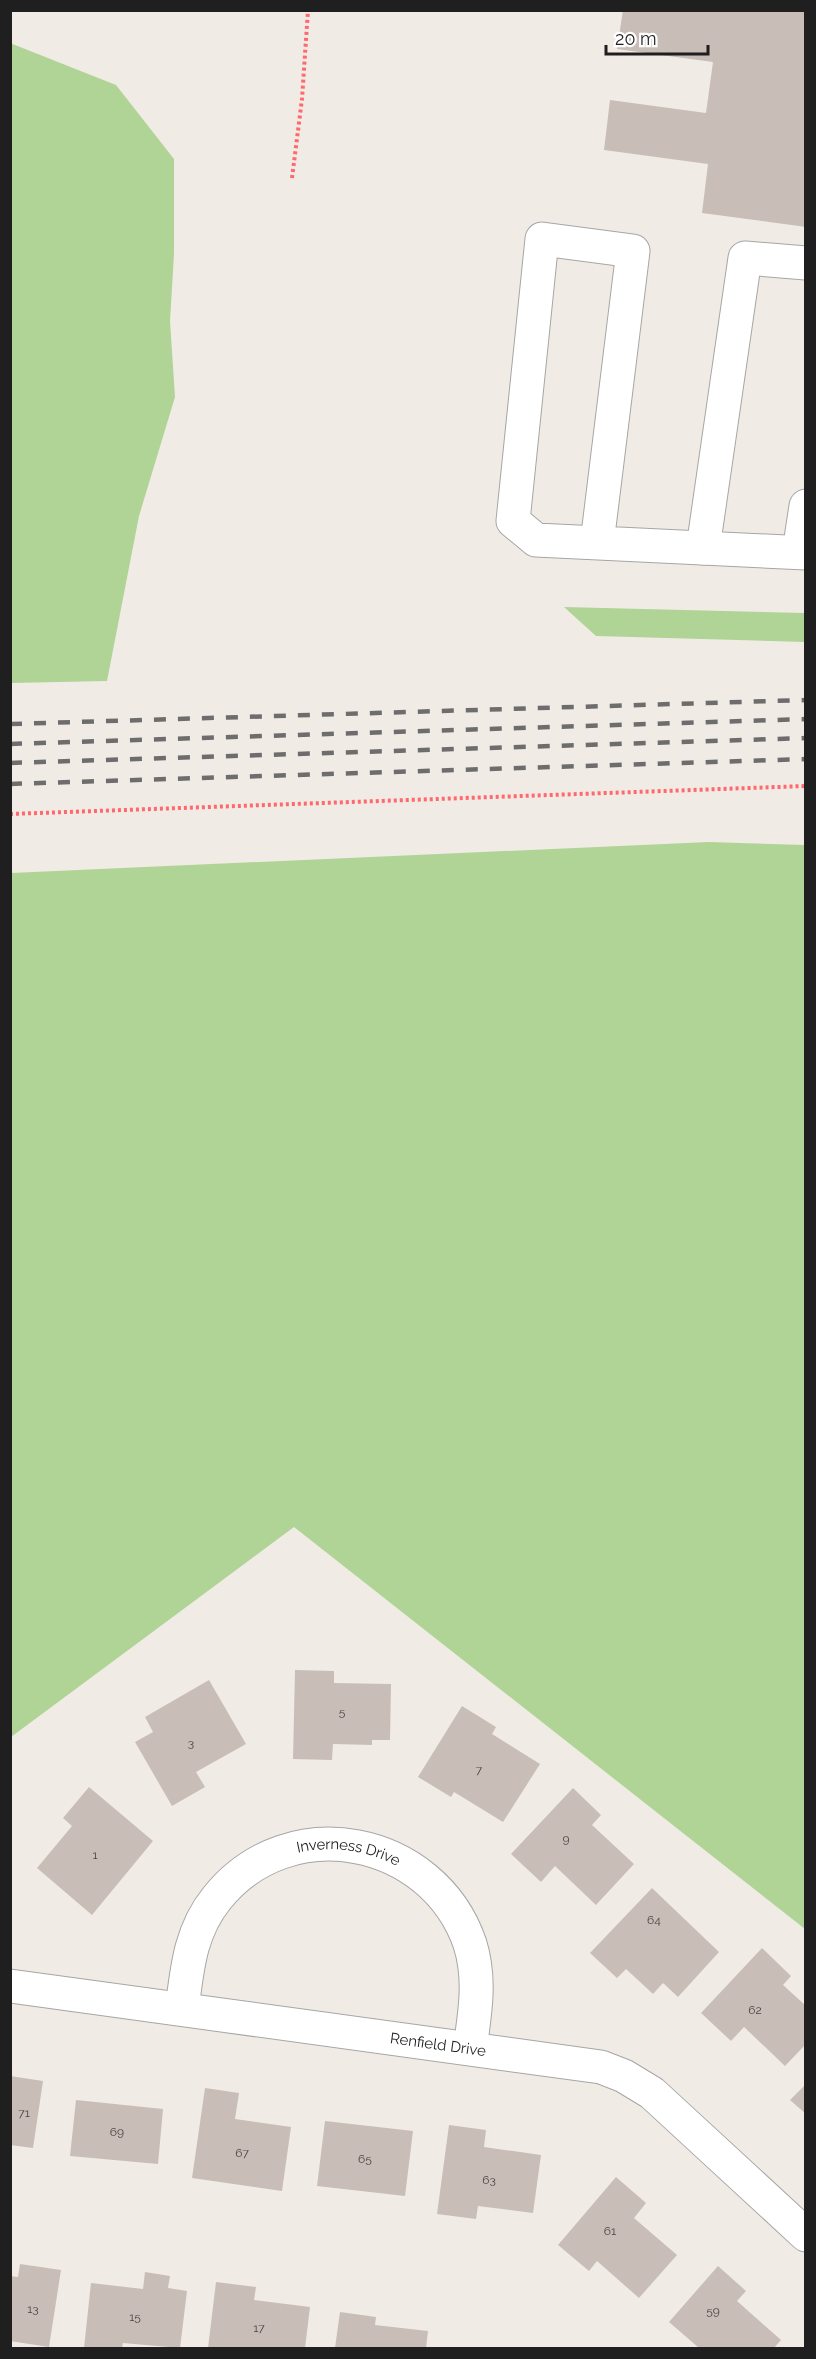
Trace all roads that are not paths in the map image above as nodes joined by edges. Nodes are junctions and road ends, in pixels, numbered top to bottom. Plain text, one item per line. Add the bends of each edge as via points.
1 (806, 263) edge
2 (806, 507) edge
3 (597, 543) junction
4 (703, 548) junction
5 (802, 553) edge
6 (10, 1986) edge
7 (182, 2009) junction
8 (470, 2048) junction
9 (806, 2235) edge

1 - 4 street via 745,258
2 - 5 street
3 - 3 street via 633,251 542,239 513,521 536,540
3 - 4 street
4 - 5 street
6 - 7 street, Renfield Drive
7 - 8 street, Renfield Drive
7 - 8 street, Inverness Drive via 187,1962 195,1935 226,1887 260,1861 286,1850 342,1844 371,1849 409,1866 432,1884 454,1912 470,1944 476,1972
8 - 9 street, Renfield Drive via 593,2065 638,2084 664,2103

